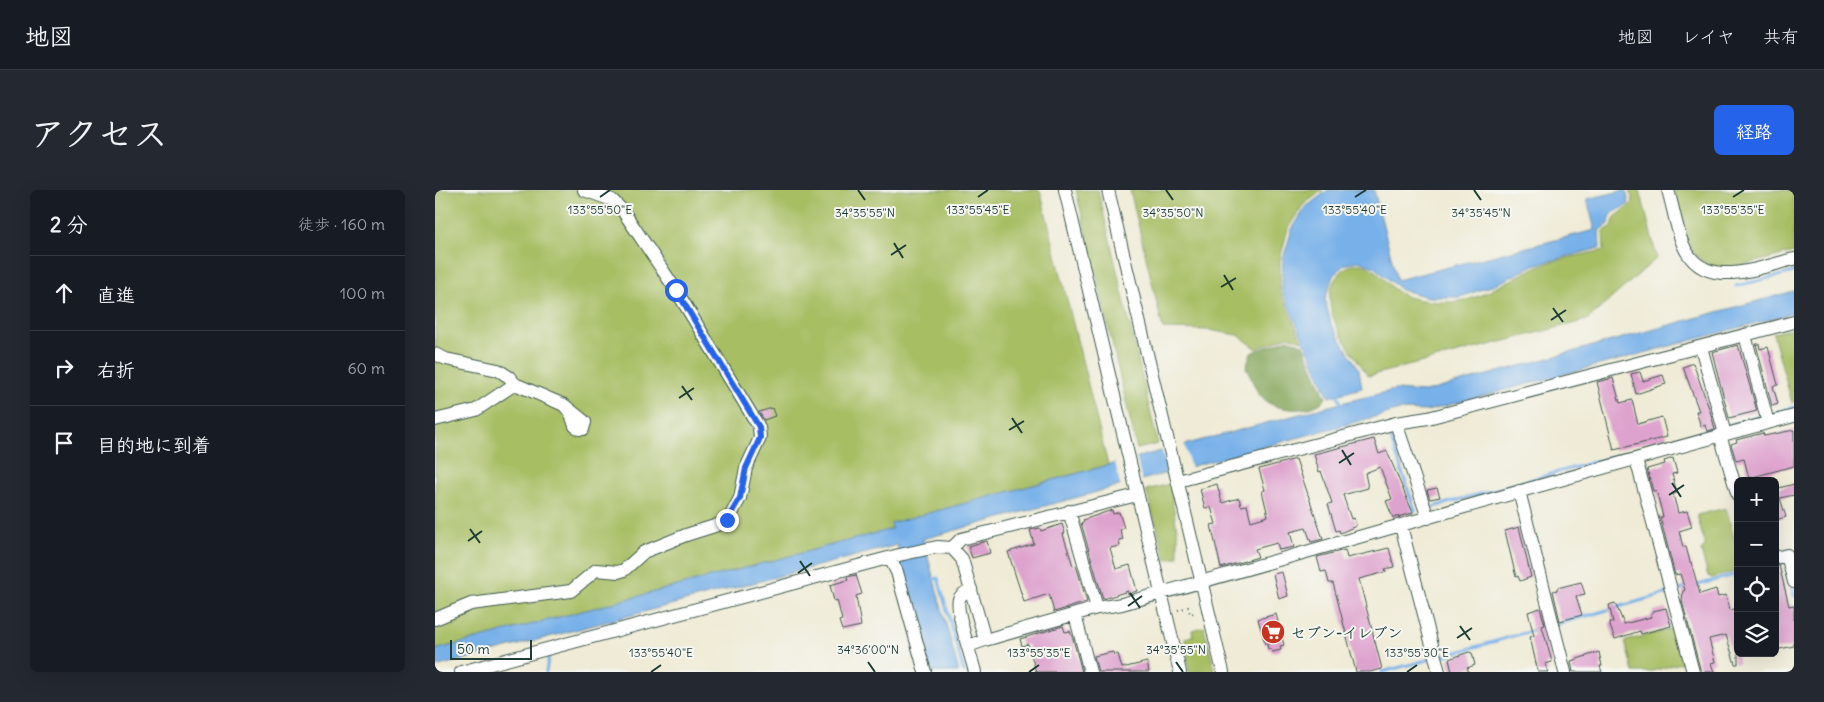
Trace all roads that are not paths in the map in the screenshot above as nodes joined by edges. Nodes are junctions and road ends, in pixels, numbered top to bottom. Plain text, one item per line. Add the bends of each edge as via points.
1 (584, 190) edge
2 (1065, 190) edge
3 (1108, 190) edge
4 (1668, 190) edge
5 (1794, 259) edge
6 (1794, 322) edge
7 (1745, 335) junction
8 (1701, 347) junction
9 (435, 354) edge
10 (515, 384) junction
11 (564, 405) dead end
12 (1794, 416) edge
13 (1766, 417) junction
14 (435, 420) edge
15 (1396, 422) junction
16 (1723, 430) junction
17 (1636, 459) junction
18 (1734, 478) edge
19 (1177, 479) junction
20 (1136, 491) junction
21 (1519, 491) junction
22 (1069, 511) junction
23 (1428, 518) junction
24 (1401, 526) junction
25 (952, 548) junction
26 (1785, 555) edge
27 (894, 557) junction
28 (1201, 581) junction
29 (1794, 582) edge
30 (971, 589) junction
31 (1161, 593) junction
32 (1097, 608) junction
33 (1075, 615) junction
34 (435, 619) edge
35 (985, 640) junction
36 (968, 646) junction
37 (461, 672) edge
38 (925, 672) edge
39 (975, 672) edge
40 (1090, 672) edge
41 (1180, 672) edge
42 (1223, 672) edge
43 (1439, 672) edge
44 (1565, 672) edge
45 (1693, 672) edge

1 - 34 street via 612,200 623,211 676,290 759,427 760,438 746,468 740,498 724,523 644,552 624,570 596,570 571,591 471,604
2 - 20 street
3 - 19 street
4 - 5 street via 1683,244 1692,259 1707,271 1723,275
6 - 7 street
7 - 8 street
7 - 13 street
8 - 15 street via 1428,418
8 - 16 street
9 - 10 street via 498,370
10 - 11 street
10 - 14 street via 476,410
12 - 13 street
13 - 16 street
15 - 19 street
15 - 23 street
16 - 17 street
16 - 18 street
17 - 21 street
17 - 45 street
19 - 28 street
20 - 22 street
20 - 31 street
21 - 23 street
21 - 44 street
22 - 25 street via 961,539
22 - 32 street
23 - 24 street
24 - 28 street
24 - 43 street
25 - 27 street via 937,547
25 - 30 street via 962,560
26 - 29 street
27 - 37 street
27 - 38 street
28 - 31 street
28 - 42 street
30 - 35 street
30 - 36 street via 958,602
31 - 32 street
31 - 41 street
32 - 33 street
33 - 35 street
33 - 40 street
35 - 36 street
36 - 39 street

